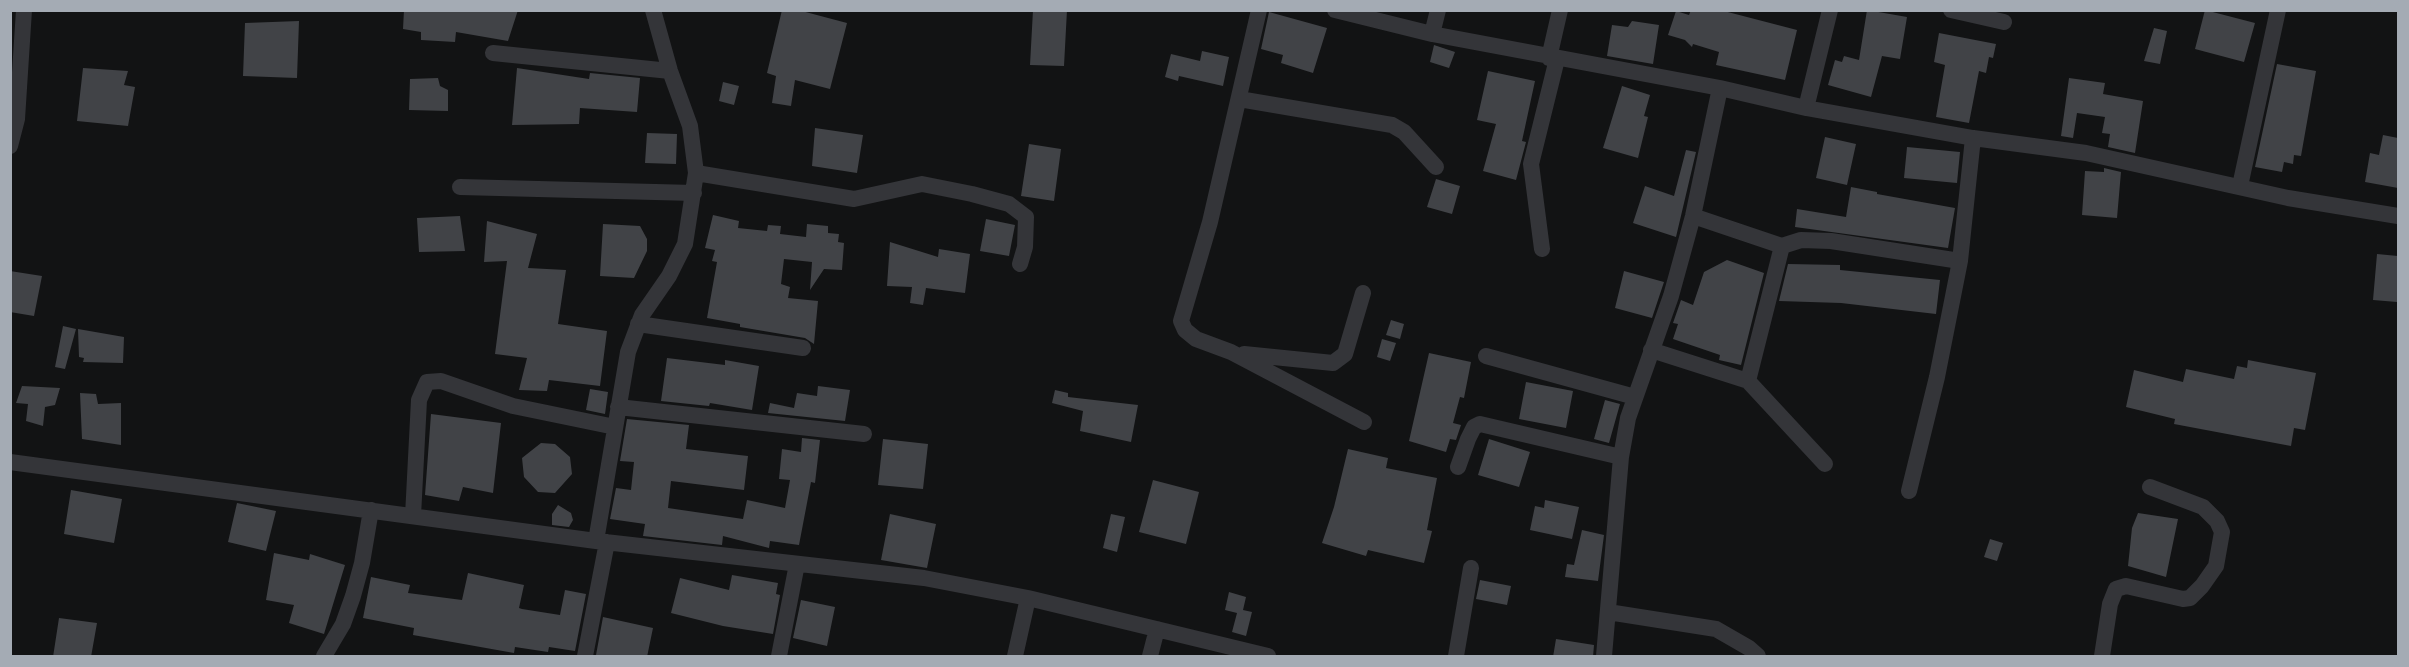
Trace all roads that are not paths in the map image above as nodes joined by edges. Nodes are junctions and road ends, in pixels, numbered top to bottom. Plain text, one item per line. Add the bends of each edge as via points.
1 (24, 10) edge
2 (654, 10) edge
3 (1259, 10) edge
4 (1335, 10) edge
5 (1438, 10) edge
6 (1560, 10) edge
7 (1830, 10) edge
8 (1951, 10) edge
9 (2278, 10) edge
10 (2004, 22) dead end
11 (1432, 34) junction
12 (493, 53) dead end
13 (1553, 58) junction
14 (670, 70) junction
15 (1720, 88) junction
16 (1239, 99) junction
17 (1806, 108) junction
18 (1973, 138) junction
19 (10, 146) edge
20 (1436, 167) dead end
21 (696, 173) junction
22 (2240, 186) junction
23 (460, 187) dead end
24 (694, 193) junction
25 (1693, 216) junction
26 (2398, 216) edge
27 (1782, 246) junction
28 (1542, 249) dead end
29 (1960, 261) junction
30 (1020, 264) dead end
31 (1364, 293) dead end
32 (638, 324) junction
33 (802, 348) dead end
34 (1651, 350) junction
35 (1234, 353) junction
36 (1486, 356) dead end
37 (1748, 381) junction
38 (1635, 397) junction
39 (618, 407) junction
40 (1364, 422) dead end
41 (615, 427) junction
42 (864, 434) dead end
43 (1621, 458) junction
44 (10, 462) edge
45 (1825, 464) dead end
46 (1458, 467) dead end
47 (2150, 487) dead end
48 (1909, 491) dead end
49 (371, 510) junction
50 (413, 516) junction
51 (601, 541) junction
52 (797, 564) junction
53 (1471, 568) dead end
54 (1028, 598) junction
55 (1608, 612) junction
56 (1157, 629) junction
57 (324, 657) edge
58 (585, 657) edge
59 (779, 657) edge
60 (1015, 657) edge
61 (1150, 657) edge
62 (1268, 657) edge
63 (1456, 657) edge
64 (1604, 657) edge
65 (1758, 657) edge
66 (2102, 657) edge

1 - 19 street via 17,119
2 - 14 street
3 - 16 street
4 - 11 street
5 - 11 street
6 - 13 street
7 - 17 street
8 - 10 street
9 - 22 street
11 - 13 street
12 - 14 street
13 - 15 street
13 - 28 street via 1531,164
14 - 21 street via 690,126
15 - 17 street
15 - 25 street
16 - 20 street via 1392,125 1404,132
16 - 35 street via 1210,222 1181,321 1196,339
17 - 18 street
18 - 22 street via 2086,153
18 - 29 street
21 - 24 street
21 - 30 street via 854,199 922,184 1009,204 1026,217
22 - 26 street
23 - 24 street
24 - 32 street via 685,244
25 - 27 street
25 - 34 street
27 - 29 street via 1801,240 1831,241
27 - 37 street
29 - 48 street
31 - 35 street via 1345,354 1333,363
32 - 33 street
32 - 39 street via 628,352
34 - 37 street
34 - 38 street
35 - 40 street
36 - 38 street
37 - 45 street
38 - 43 street
39 - 41 street
39 - 42 street
41 - 50 street via 513,406 441,381 427,382 419,400
41 - 51 street
43 - 46 street via 1480,424 1474,427
43 - 55 street
44 - 49 street
47 - 66 street via 2203,507 2217,521 2222,532 2216,566 2202,586 2183,600 2126,586 2116,590 2110,604
49 - 50 street
49 - 57 street via 353,596
50 - 51 street
51 - 52 street
51 - 58 street
52 - 54 street via 924,578
52 - 59 street
53 - 63 street
54 - 56 street
54 - 60 street
55 - 64 street
55 - 65 street via 1716,629
56 - 61 street
56 - 62 street

